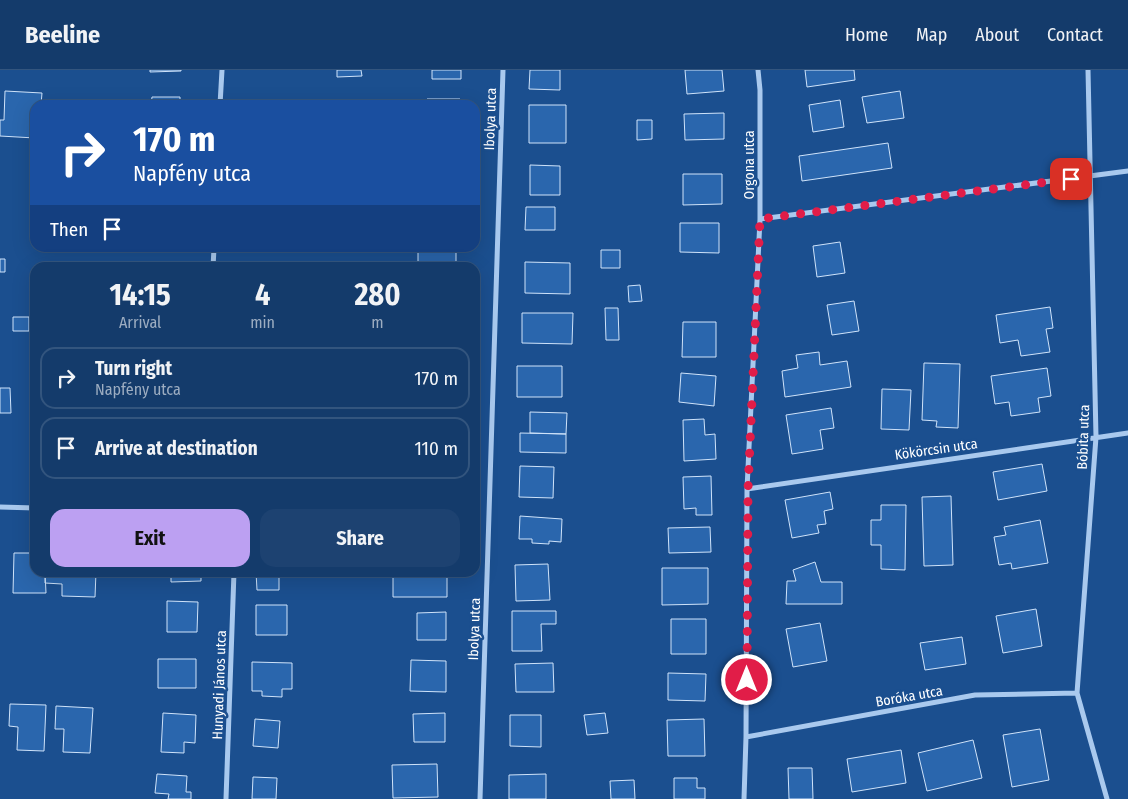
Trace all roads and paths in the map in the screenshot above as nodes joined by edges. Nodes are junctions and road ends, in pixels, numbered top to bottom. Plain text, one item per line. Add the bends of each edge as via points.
1 (222, 70) edge
2 (503, 70) edge
3 (758, 70) edge
4 (1088, 70) edge
5 (220, 100) edge
6 (1128, 171) edge
7 (1091, 176) junction
8 (760, 219) junction
9 (1128, 433) edge
10 (1096, 437) junction
11 (748, 489) junction
12 (0, 508) edge
13 (30, 508) edge
14 (234, 577) edge
15 (1077, 693) junction
16 (746, 737) junction
17 (226, 799) edge
18 (480, 799) edge
19 (744, 799) edge
20 (1107, 799) edge

1 - 5 street
2 - 18 street, Ibolya utca
3 - 8 street, Orgona utca
4 - 7 street, Bóbita utca
6 - 7 street
7 - 8 street
7 - 10 street, Bóbita utca
8 - 11 street, Orgona utca
9 - 10 street, Kökörcsin utca
10 - 11 street, Kökörcsin utca
10 - 15 street, Bóbita utca
11 - 16 street, Orgona utca
12 - 13 street
14 - 17 street, Hunyadi János utca
15 - 16 street, Boróka utca via 975,695
15 - 20 street, Bóbita utca
16 - 19 street, Orgona utca

